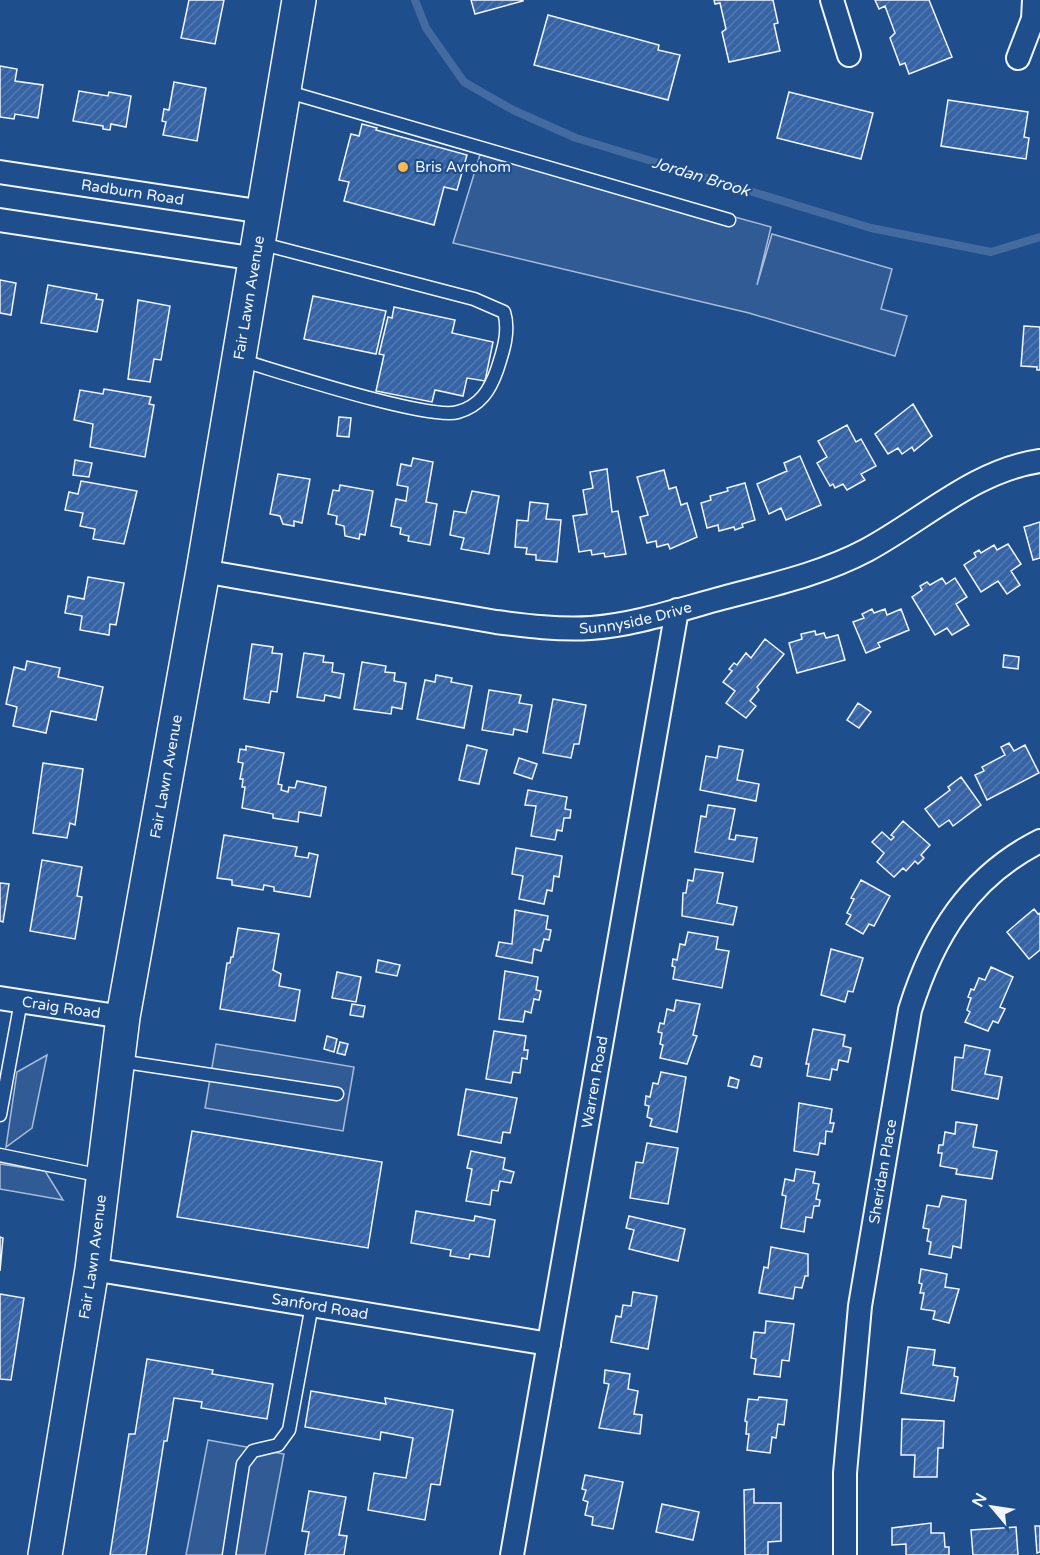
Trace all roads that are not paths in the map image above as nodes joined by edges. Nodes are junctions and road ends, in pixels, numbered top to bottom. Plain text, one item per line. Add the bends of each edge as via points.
1 (299, 0) edge
2 (832, 0) edge
3 (1034, 0) edge
4 (849, 55) dead end
5 (1018, 58) dead end
6 (284, 91) junction
7 (0, 172) edge
8 (0, 220) edge
9 (729, 220) dead end
10 (259, 238) junction
11 (238, 360) junction
12 (1040, 461) edge
13 (203, 571) junction
14 (677, 610) junction
15 (1040, 841) edge
16 (10, 1000) edge
17 (123, 1017) junction
18 (118, 1061) junction
19 (338, 1094) dead end
20 (0, 1115) edge
21 (0, 1155) edge
22 (103, 1177) junction
23 (92, 1269) junction
24 (312, 1305) junction
25 (549, 1344) junction
26 (45, 1555) edge
27 (229, 1555) edge
28 (512, 1555) edge
29 (845, 1555) edge

1 - 6 main road, Fair Lawn Avenue
2 - 4 street
3 - 5 street via 1033,18
6 - 9 lane
6 - 10 main road, Fair Lawn Avenue
7 - 10 street, Radburn Road
8 - 10 street
10 - 11 main road, Fair Lawn Avenue
10 - 11 lane via 474,299 504,312 508,323 491,386 478,402 458,413 438,414
11 - 13 main road, Fair Lawn Avenue
12 - 14 street, Sunnyside Drive via 995,475 960,492 866,550 827,567
13 - 14 street, Sunnyside Drive via 544,628 592,628
13 - 17 main road, Fair Lawn Avenue
14 - 25 street, Warren Road
15 - 29 street, Sheridan Place via 992,872 964,900 923,968 910,1010 860,1306 845,1473
16 - 17 street, Craig Road
16 - 20 lane
17 - 18 main road, Fair Lawn Avenue
18 - 19 lane
18 - 22 main road, Fair Lawn Avenue
21 - 22 lane
22 - 23 main road, Fair Lawn Avenue
23 - 24 street, Sanford Road
23 - 26 main road, Fair Lawn Avenue
24 - 25 street, Sanford Road
24 - 27 lane via 289,1430 278,1445 253,1451 243,1464
25 - 28 street, Warren Road

